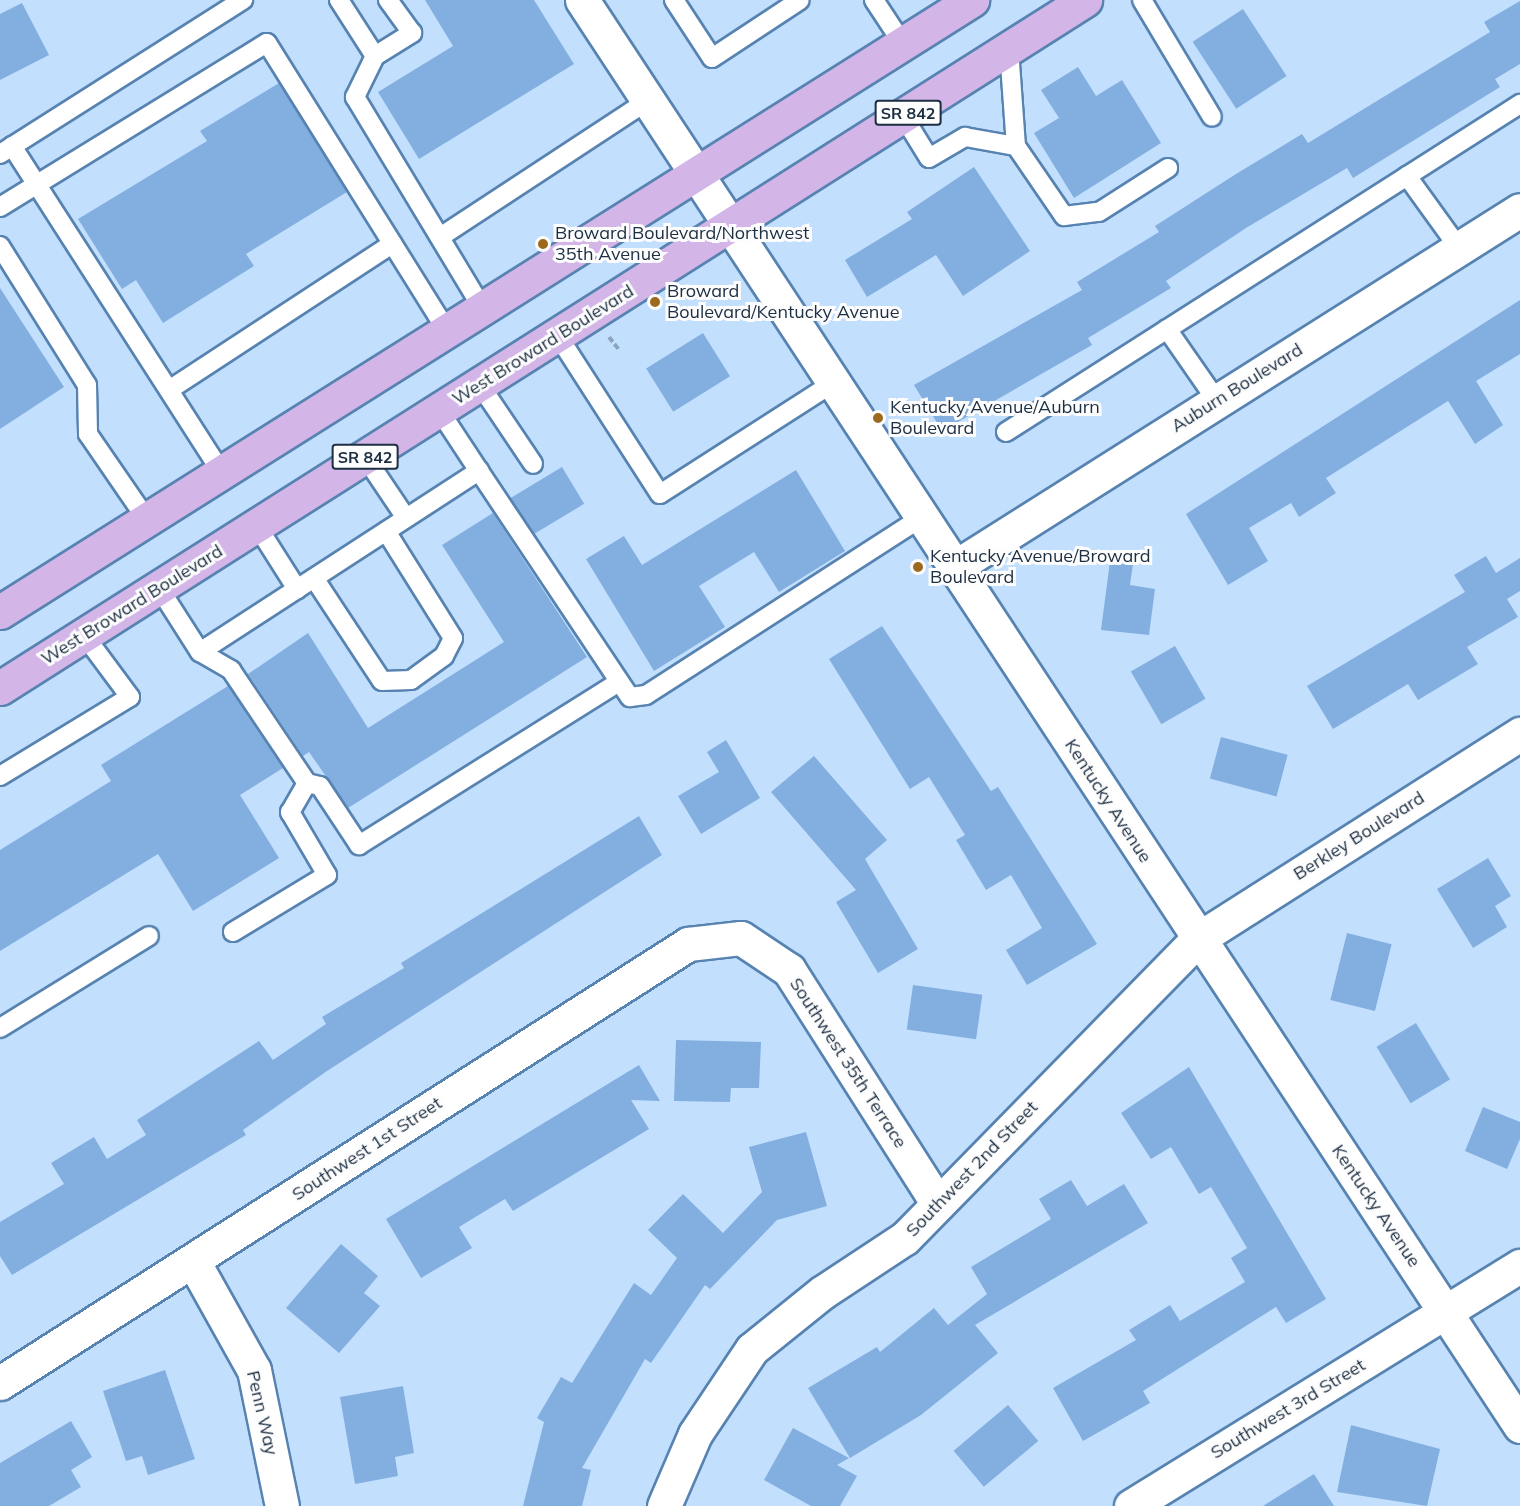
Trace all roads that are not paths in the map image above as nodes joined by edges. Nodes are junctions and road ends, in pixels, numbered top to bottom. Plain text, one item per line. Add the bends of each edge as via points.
1 (243, 0) edge
2 (388, 0) edge
3 (582, 0) edge
4 (674, 0) edge
5 (801, 0) edge
6 (874, 0) edge
7 (972, 0) edge
8 (1084, 0) edge
9 (1142, 0) edge
10 (345, 2) edge
11 (903, 44) junction
12 (1009, 49) junction
13 (375, 56) junction
14 (647, 101) junction
15 (1520, 104) edge
16 (903, 116) junction
17 (1212, 117) dead end
18 (1016, 146) junction
19 (6, 150) edge
20 (1168, 168) dead end
21 (695, 176) junction
22 (1407, 176) junction
23 (40, 186) junction
24 (0, 207) edge
25 (1520, 210) edge
26 (731, 226) junction
27 (440, 237) junction
28 (392, 244) junction
29 (0, 246) edge
30 (1459, 248) junction
31 (483, 309) junction
32 (1167, 329) junction
33 (447, 332) junction
34 (558, 336) junction
35 (833, 382) junction
36 (480, 385) junction
37 (170, 390) junction
38 (1217, 401) junction
39 (439, 411) junction
40 (1006, 432) dead end
41 (365, 458) junction
42 (533, 464) dead end
43 (479, 471) junction
44 (222, 473) junction
45 (922, 517) junction
46 (406, 518) junction
47 (147, 520) junction
48 (257, 525) junction
49 (386, 531) junction
50 (955, 567) junction
51 (314, 578) junction
52 (159, 588) junction
53 (297, 589) junction
54 (0, 612) edge
55 (84, 635) junction
56 (200, 652) junction
57 (619, 682) junction
58 (0, 688) edge
59 (1520, 734) edge
60 (0, 776) edge
61 (307, 783) junction
62 (233, 932) dead end
63 (148, 936) dead end
64 (741, 938) joint
65 (1198, 939) junction
66 (0, 1028) edge
67 (938, 1204) junction
68 (193, 1261) junction
69 (1520, 1266) edge
70 (1447, 1314) junction
71 (0, 1383) edge
72 (1520, 1426) edge
73 (282, 1506) edge
74 (664, 1506) edge
75 (1131, 1506) edge

1 - 19 lane
2 - 13 lane via 411,33
3 - 14 street, Kentucky Avenue
4 - 5 lane via 712,58
6 - 11 lane
7 - 11 main road
8 - 12 main road, West Broward Boulevard / SR 842
9 - 17 lane
10 - 13 lane
11 - 21 main road
12 - 16 main road, West Broward Boulevard / SR 842
12 - 18 lane
13 - 27 lane via 355,98
14 - 21 street, Kentucky Avenue
14 - 27 lane
15 - 22 lane
16 - 18 lane via 929,158 965,137
16 - 26 main road, West Broward Boulevard / SR 842
18 - 20 lane via 1064,216 1099,212
19 - 23 lane
21 - 26 street, Kentucky Avenue
21 - 31 main road
22 - 30 lane
22 - 32 lane
23 - 24 lane
23 - 28 lane via 267,43
23 - 37 lane
25 - 30 street, Auburn Boulevard
26 - 34 main road, West Broward Boulevard / SR 842
26 - 35 street, Kentucky Avenue
27 - 31 lane
28 - 33 lane
28 - 37 lane
29 - 47 lane via 87,385 88,434
30 - 38 street, Auburn Boulevard
31 - 33 main road
32 - 38 lane
32 - 40 lane
33 - 44 main road
34 - 35 lane via 660,494
34 - 36 main road, West Broward Boulevard / SR 842
35 - 45 street, Kentucky Avenue
36 - 39 main road, West Broward Boulevard / SR 842
36 - 42 lane
37 - 44 lane
38 - 50 street, Auburn Boulevard
39 - 41 main road, West Broward Boulevard / SR 842
39 - 43 lane
41 - 46 lane
41 - 48 main road, West Broward Boulevard / SR 842
43 - 46 lane
43 - 57 lane
44 - 47 main road
45 - 50 street, Kentucky Avenue
45 - 57 lane via 646,695 630,697
46 - 49 lane
47 - 54 main road
48 - 52 main road, West Broward Boulevard / SR 842
48 - 53 lane
49 - 51 lane
49 - 51 lane via 453,638 444,656 411,680 382,681
50 - 65 street, Kentucky Avenue
51 - 53 lane
52 - 55 main road, West Broward Boulevard / SR 842
52 - 56 lane
53 - 56 lane
55 - 58 main road, West Broward Boulevard / SR 842
55 - 60 lane via 130,698
56 - 61 lane via 231,670
57 - 61 lane via 359,845 320,786
59 - 65 street, Berkley Boulevard
61 - 62 lane via 290,812 327,875
63 - 66 lane
64 - 67 street, Southwest 35th Terrace via 789,970
64 - 68 street, Southwest 1st Street via 687,944
65 - 67 street, Southwest 2nd Street
65 - 70 street, Kentucky Avenue
67 - 74 street, Southwest 2nd Street via 905,1238 822,1292 752,1349 695,1434
68 - 71 street, Southwest 1st Street
68 - 73 street, Penn Way via 254,1370
69 - 70 street, Southwest 3rd Street
70 - 72 street, Kentucky Avenue
70 - 75 street, Southwest 3rd Street

